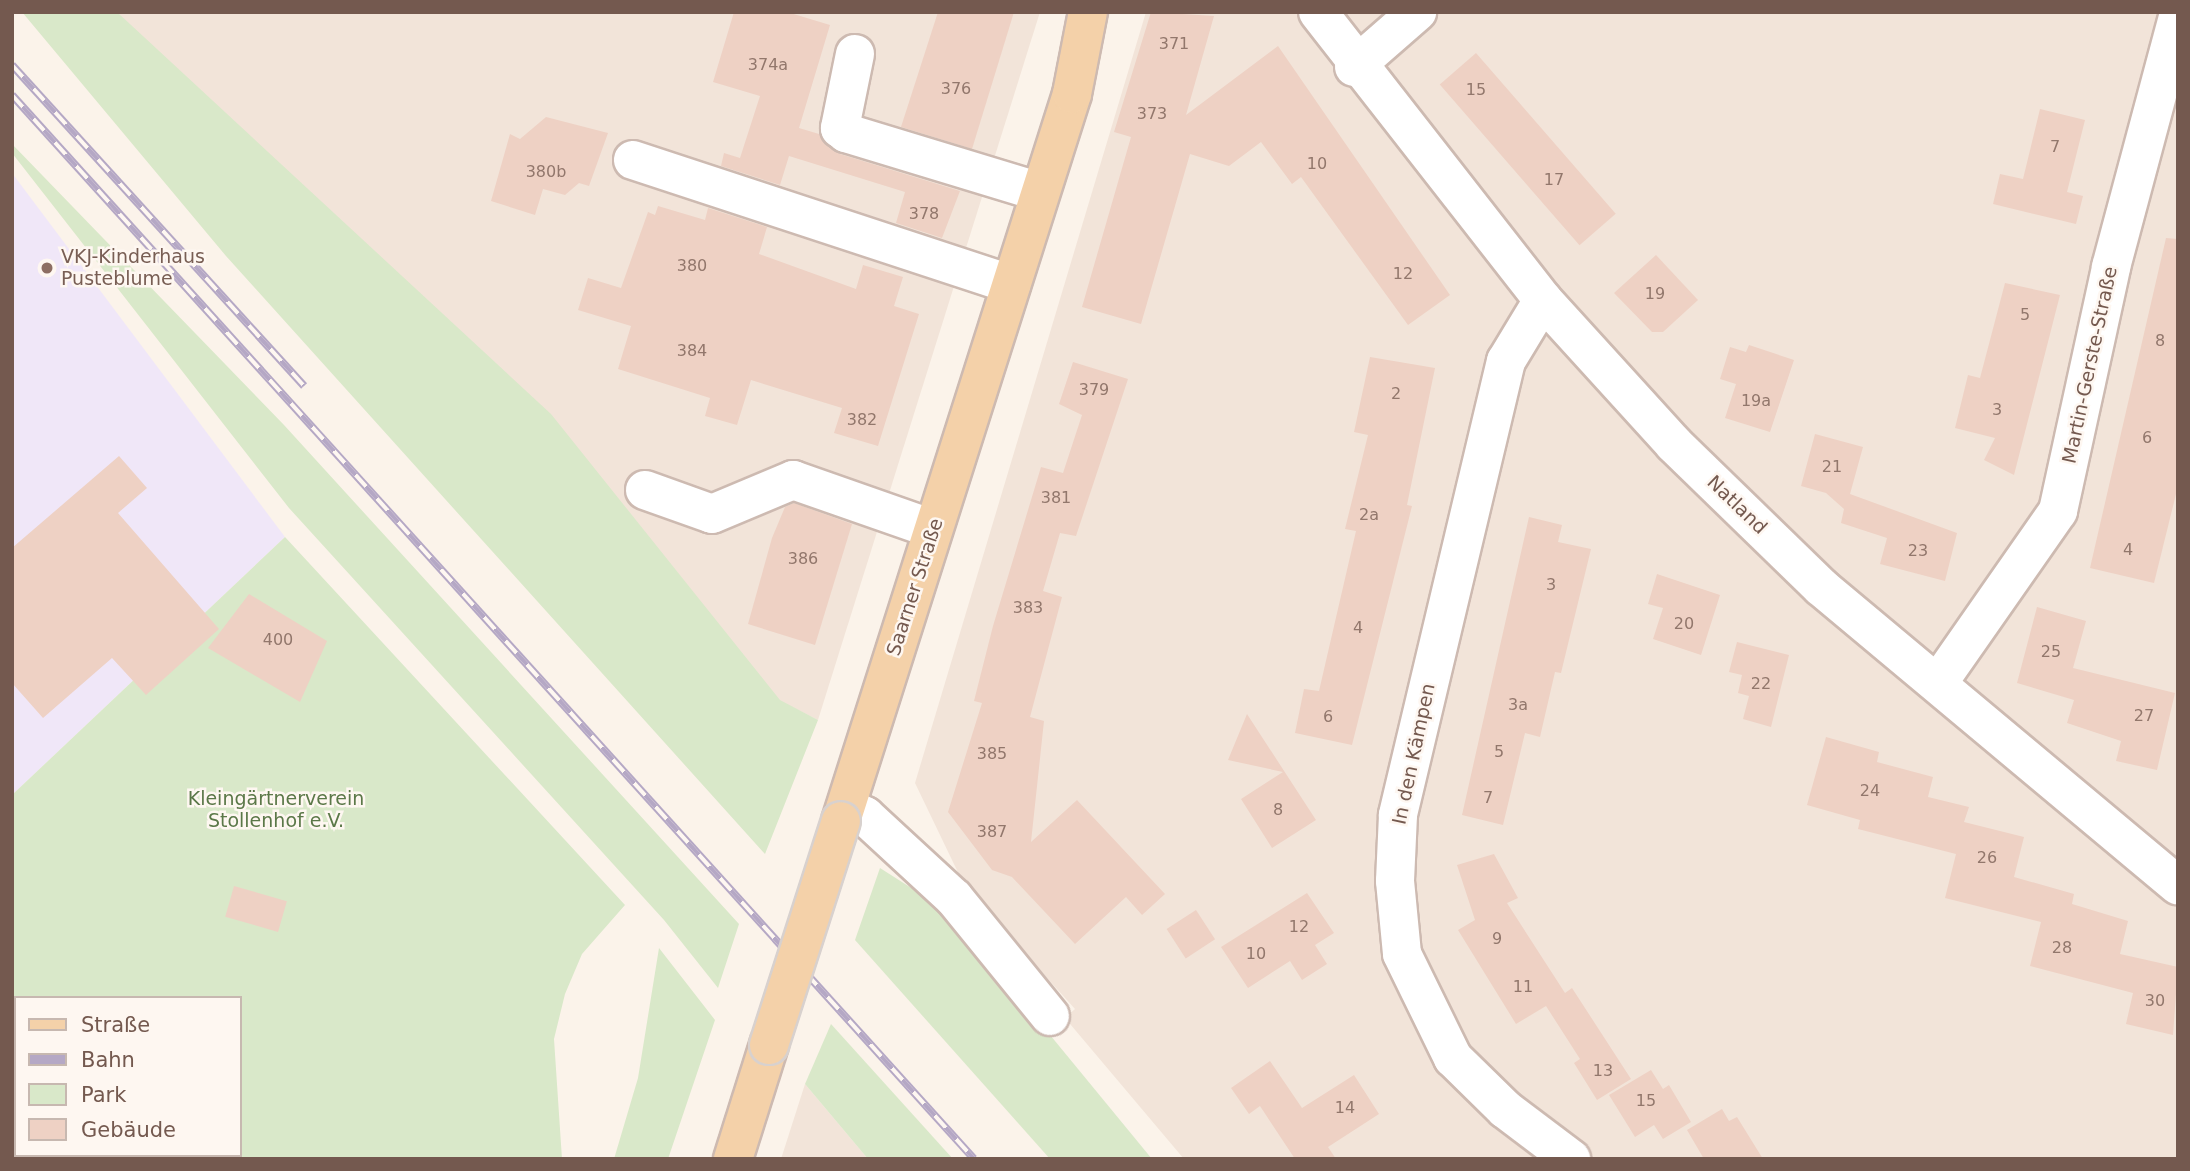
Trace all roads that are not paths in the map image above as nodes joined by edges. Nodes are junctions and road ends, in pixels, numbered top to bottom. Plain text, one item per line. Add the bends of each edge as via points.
1 (1088, 12) edge
2 (1318, 12) edge
3 (1417, 12) edge
4 (2178, 17) edge
5 (855, 54) dead end
6 (1354, 66) junction
7 (633, 160) dead end
8 (1040, 192) junction
9 (1011, 284) junction
10 (1543, 300) junction
11 (645, 491) dead end
12 (933, 529) junction
13 (1938, 683) junction
14 (844, 814) junction
15 (2178, 885) edge
16 (1050, 1016) dead end
17 (733, 1159) edge
18 (1571, 1159) edge

1 - 8 main road, Saarner Straße via 1073,94
2 - 6 street, Natland
3 - 6 street
4 - 13 street, Martin-Gerste-Straße via 2111,267 2058,511
5 - 8 street via 840,128 846,133
6 - 10 street, Natland
7 - 9 street
8 - 9 main road, Saarner Straße
9 - 12 main road, Saarner Straße
10 - 13 street, Natland via 1674,444 1812,578
10 - 18 street, In den Kämpen via 1506,362 1398,815 1395,881 1402,954 1453,1058 1505,1109
11 - 12 street via 712,514 793,480
12 - 14 main road, Saarner Straße
13 - 15 street, Natland
14 - 16 street via 865,816 954,898
14 - 17 main road, Saarner Straße, bridge

